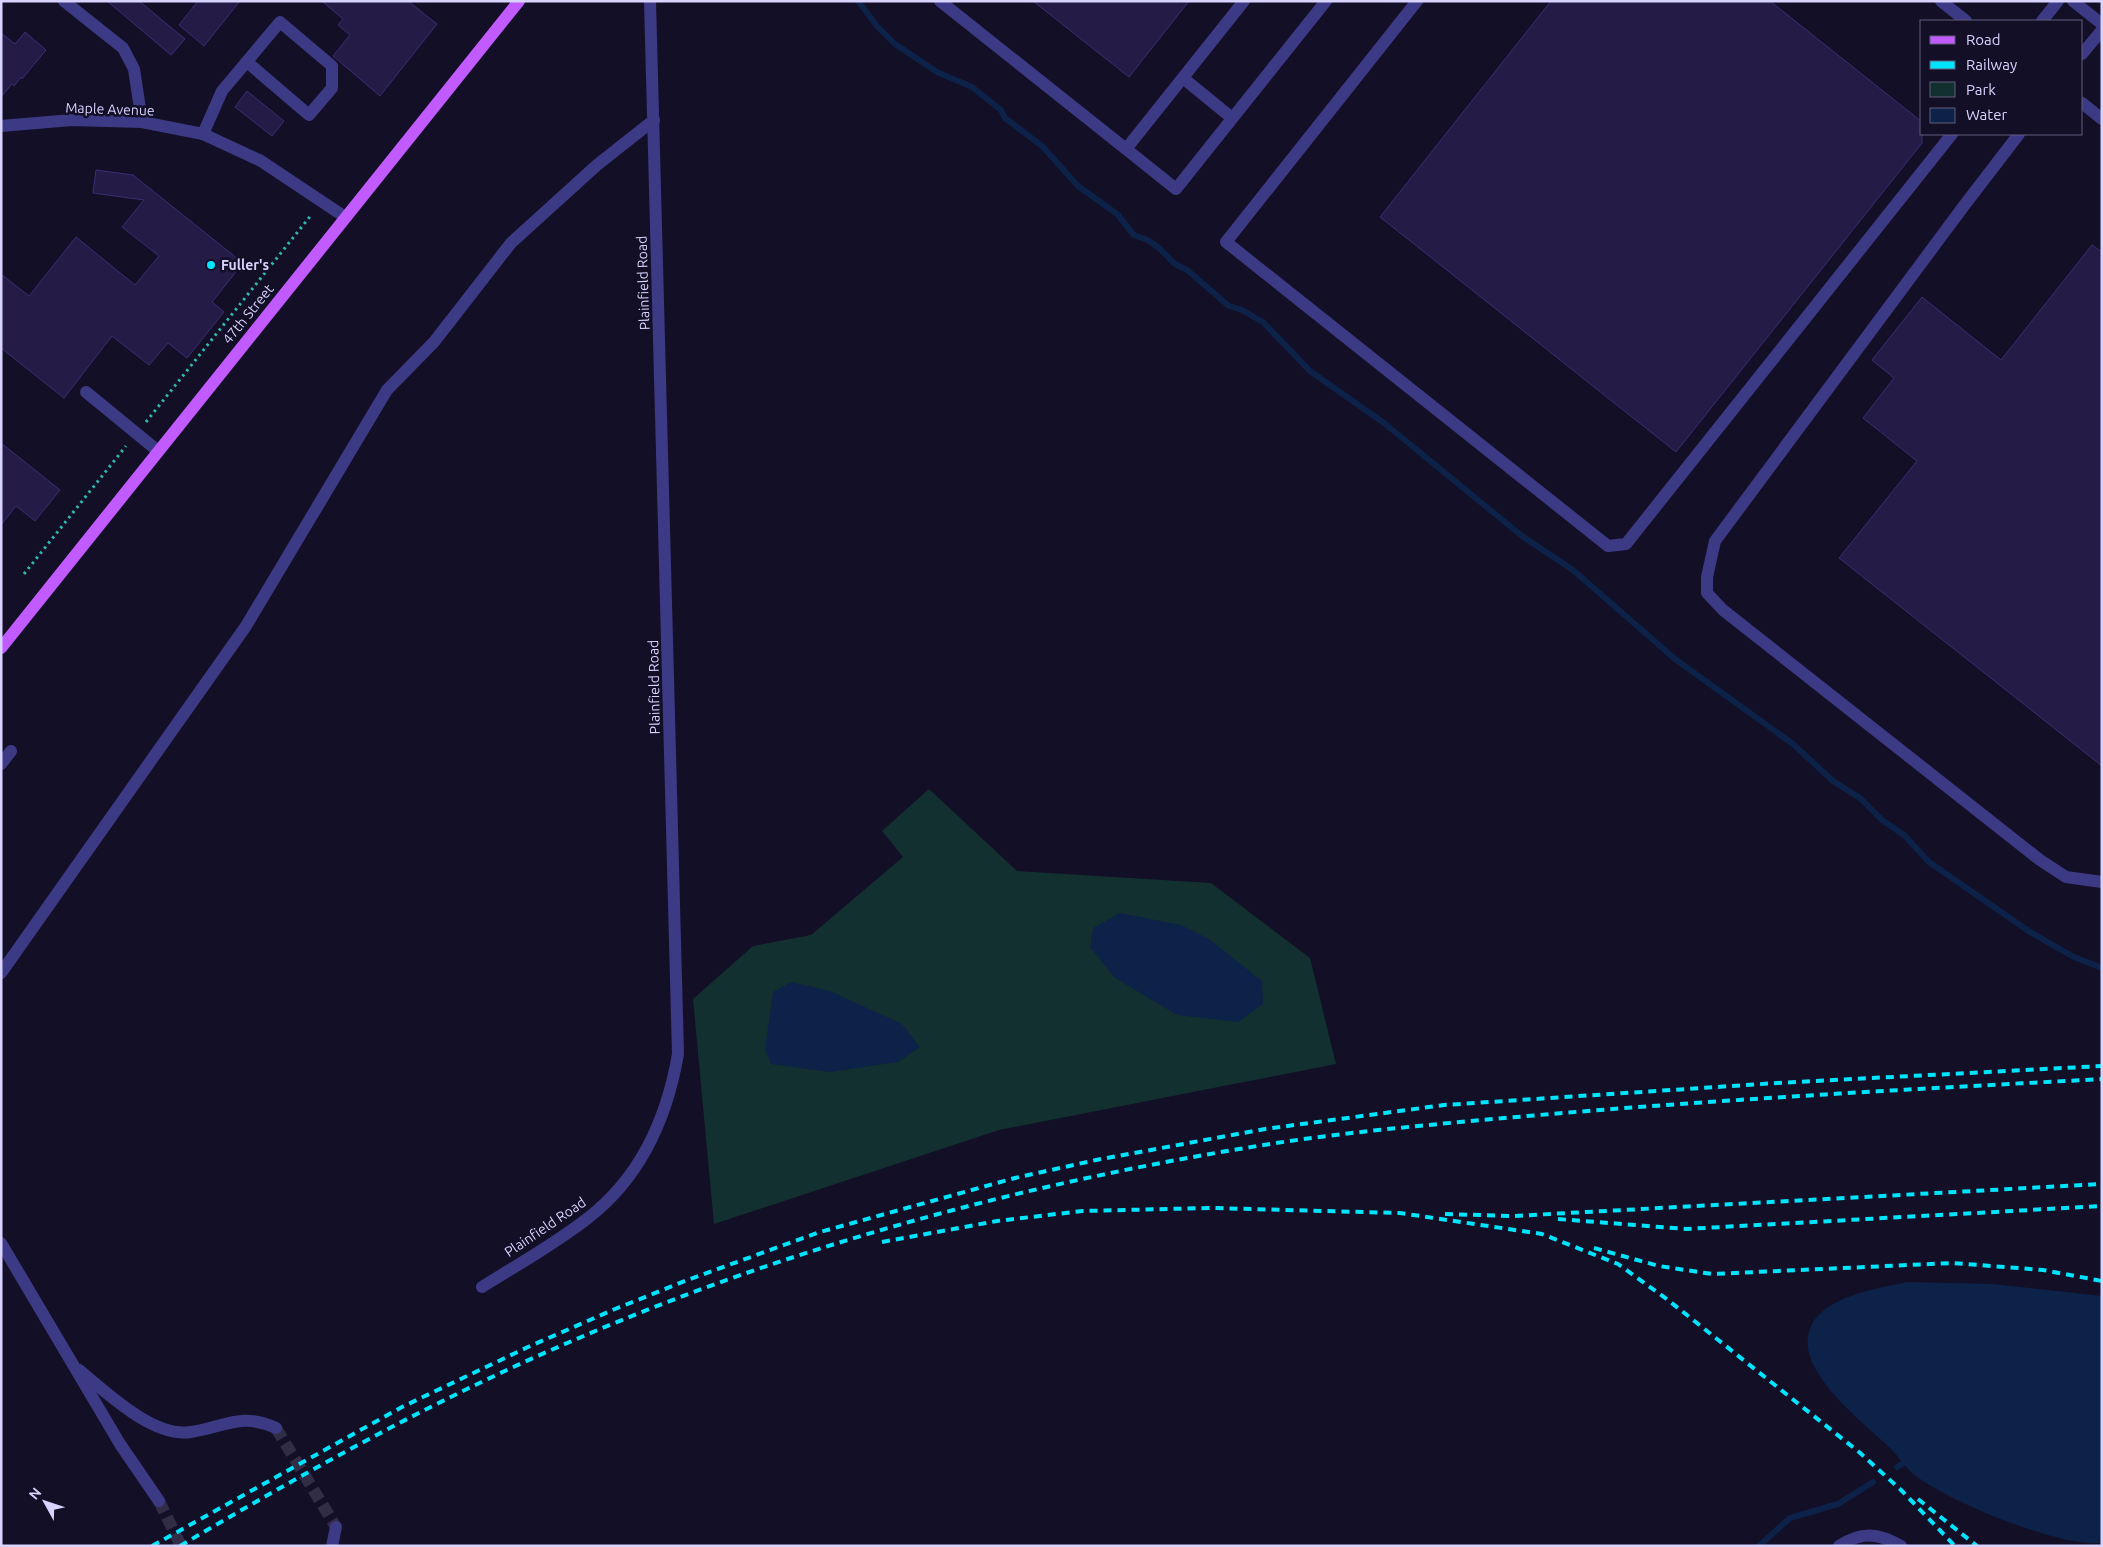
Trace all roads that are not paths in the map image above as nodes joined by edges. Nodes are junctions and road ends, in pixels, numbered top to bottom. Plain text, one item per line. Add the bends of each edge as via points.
1 (64, 1) edge
2 (519, 1) edge
3 (650, 1) edge
4 (940, 1) edge
5 (1244, 1) edge
6 (1326, 1) edge
7 (1418, 1) edge
8 (1941, 1) edge
9 (2058, 1) edge
10 (2073, 1) edge
11 (1965, 20) edge
12 (2043, 20) edge
13 (2102, 24) edge
14 (2102, 30) edge
15 (2083, 53) edge
16 (247, 62) junction
17 (1182, 78) junction
18 (2083, 104) edge
19 (1232, 118) junction
20 (2102, 119) edge
21 (654, 120) junction
22 (142, 122) junction
23 (1, 126) edge
24 (203, 134) junction
25 (1951, 135) edge
26 (2018, 135) edge
27 (1126, 149) junction
28 (344, 217) junction
29 (86, 392) dead end
30 (158, 452) junction
31 (1, 648) edge
32 (11, 751) dead end
33 (1, 764) edge
34 (2102, 882) edge
35 (1, 973) edge
36 (1, 1243) edge
37 (482, 1287) dead end
38 (70, 1362) junction
39 (276, 1428) tunnel mouth
40 (159, 1501) tunnel mouth
41 (336, 1527) tunnel mouth
42 (332, 1546) edge
43 (1838, 1546) edge
44 (1901, 1546) edge

1 - 22 street via 122,48 134,69
2 - 28 main road, 47th Street
3 - 21 street, Plainfield Road
4 - 27 street
5 - 17 street
6 - 19 street
7 - 25 street via 1226,242 1608,546 1626,544
8 - 11 street
9 - 12 street
10 - 13 street
14 - 15 street
16 - 16 street via 280,22 332,66 332,88 309,115
16 - 24 street via 222,91
17 - 19 street
17 - 27 street
18 - 20 street
19 - 27 street via 1176,189
21 - 35 street via 597,164 511,243 434,342 387,390 246,626
21 - 37 street, Plainfield Road via 678,1054 672,1088 657,1131 641,1160 617,1190 588,1218
22 - 23 street, Maple Avenue via 72,120
22 - 24 street, Maple Avenue
24 - 28 street, Maple Avenue via 261,161
26 - 34 street via 1715,541 1707,593 1722,610 2040,860 2066,877
28 - 30 main road, 47th Street
29 - 30 street
30 - 31 main road, 47th Street
32 - 33 street
36 - 38 street
38 - 39 street via 138,1415 167,1430 190,1432 238,1419 261,1420
38 - 40 street
41 - 42 street
43 - 44 street via 1851,1538 1882,1535

